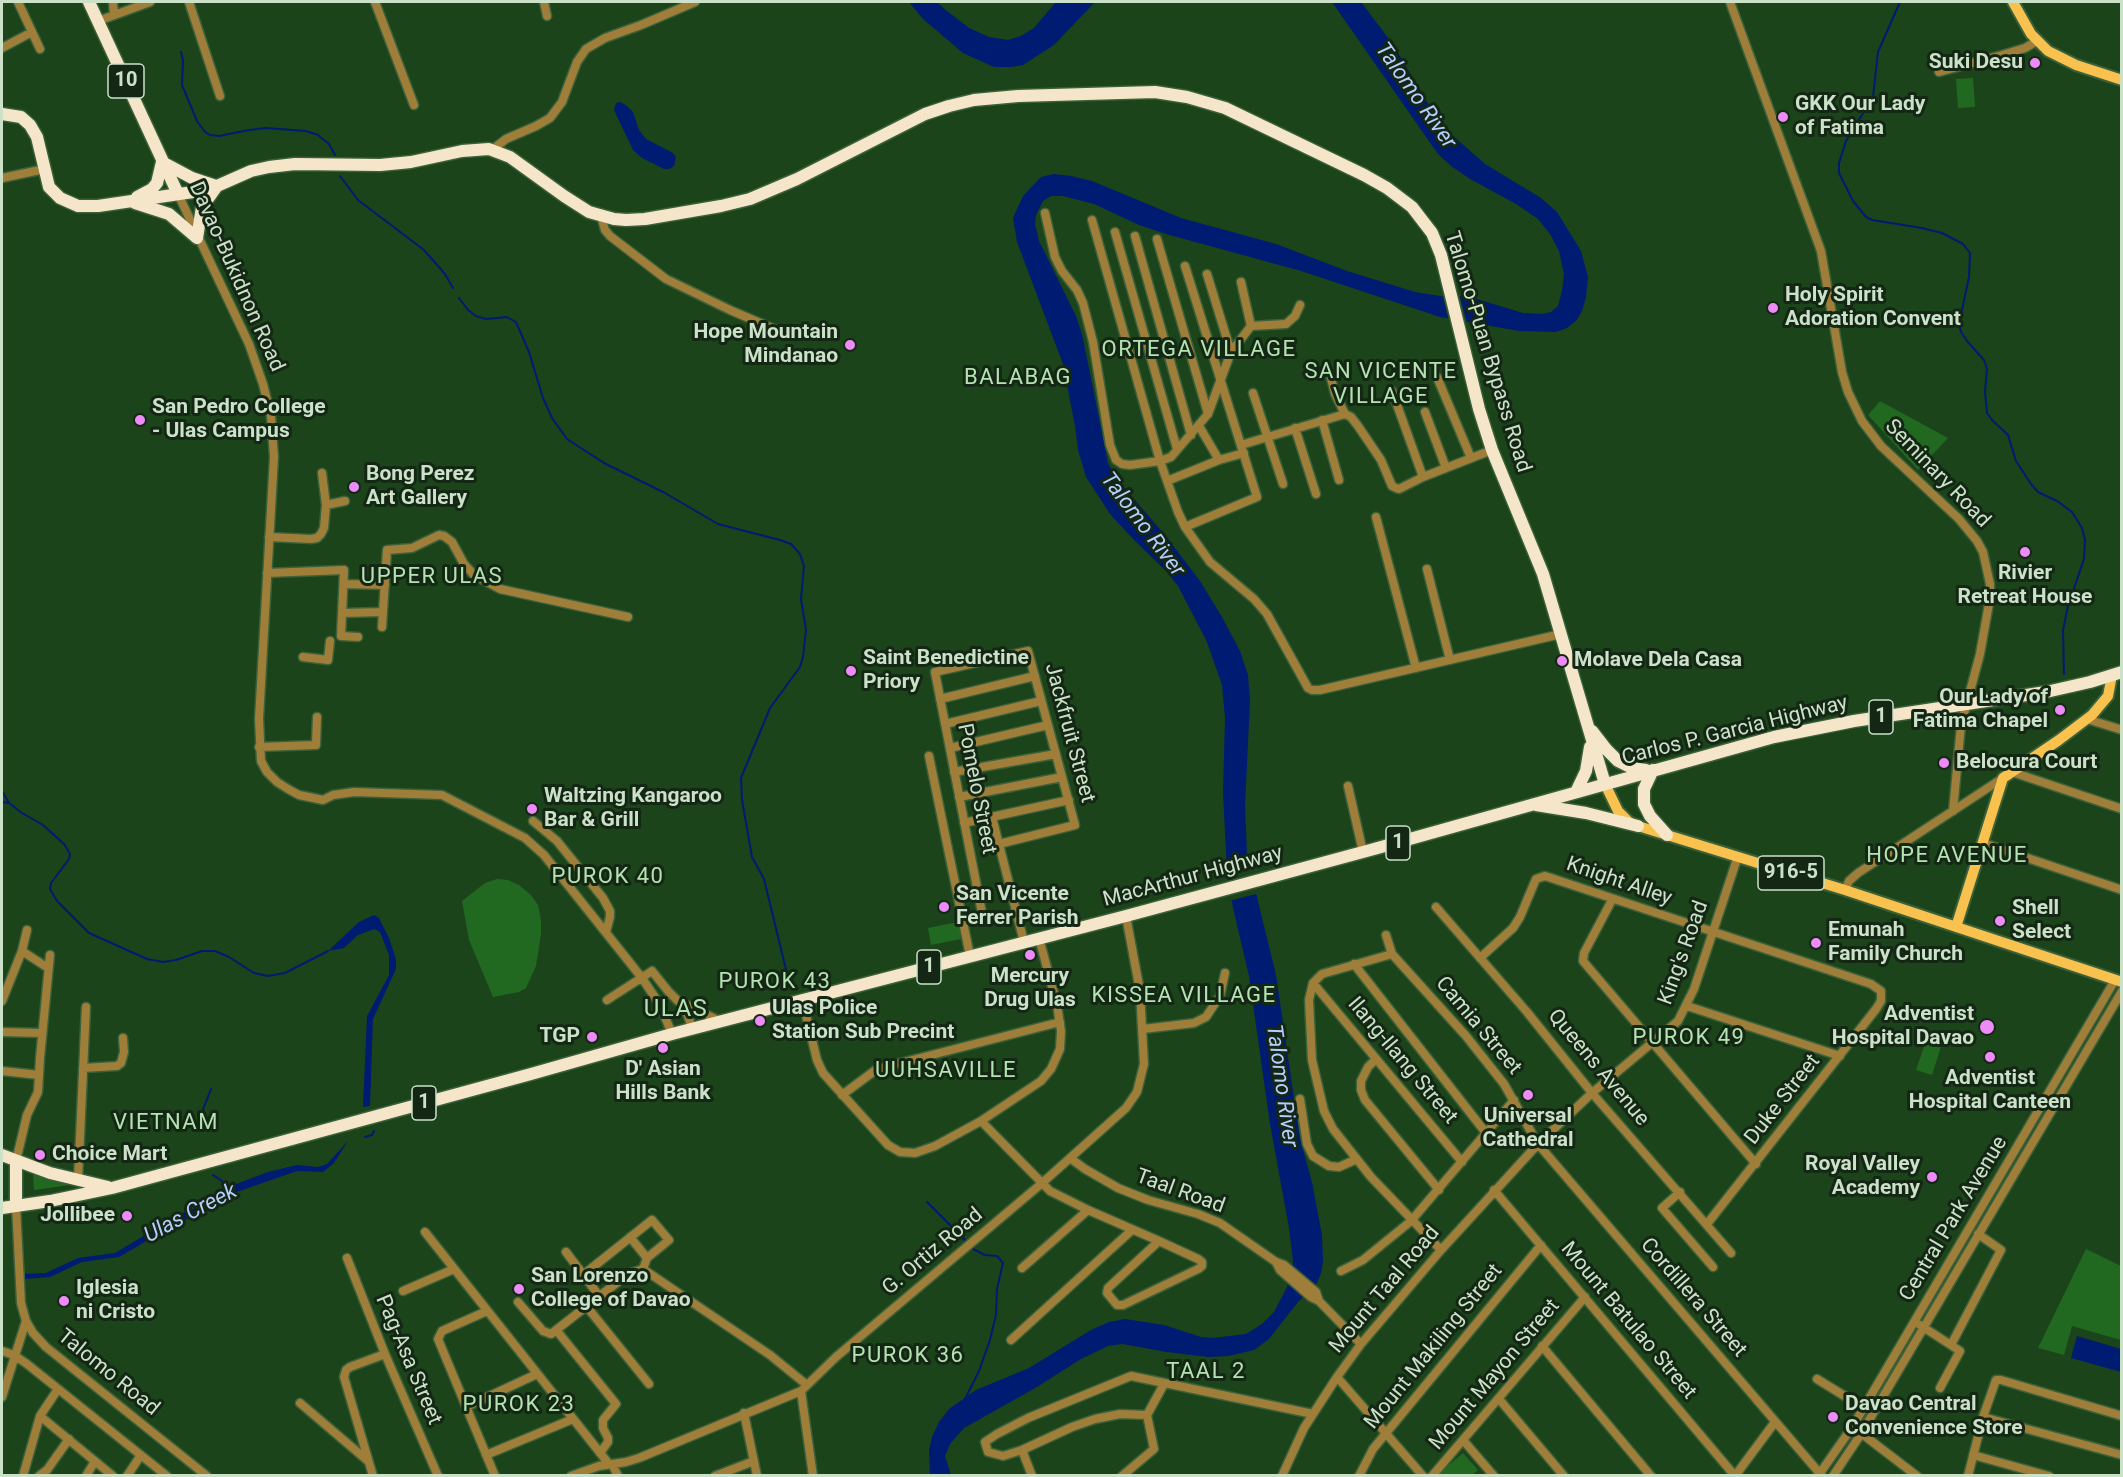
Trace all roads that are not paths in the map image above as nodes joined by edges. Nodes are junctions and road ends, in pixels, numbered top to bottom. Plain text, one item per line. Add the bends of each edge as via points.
1 (18, 2) edge
2 (88, 2) edge
3 (112, 2) edge
4 (150, 2) edge
5 (189, 2) edge
6 (375, 2) edge
7 (544, 2) edge
8 (695, 2) edge
9 (1730, 2) edge
10 (2013, 2) edge
11 (681, 4) edge
12 (114, 15) junction
13 (547, 16) dead end
14 (98, 21) junction
15 (32, 32) junction
16 (2037, 42) junction
17 (2, 48) edge
18 (39, 49) dead end
19 (1939, 72) dead end
20 (2121, 80) edge
21 (220, 96) dead end
22 (414, 105) dead end
23 (2, 114) edge
24 (493, 150) junction
25 (162, 162) junction
26 (45, 169) junction
27 (2, 178) edge
28 (217, 186) junction
29 (178, 194) junction
30 (128, 201) junction
31 (1045, 213) dead end
32 (601, 216) junction
33 (1092, 220) dead end
34 (1115, 232) dead end
35 (1135, 236) dead end
36 (197, 238) junction
37 (1157, 238) dead end
38 (1185, 266) dead end
39 (1207, 274) dead end
40 (1241, 282) dead end
41 (1300, 305) dead end
42 (1251, 326) junction
43 (788, 335) dead end
44 (1232, 352) junction
45 (1437, 377) dead end
46 (1331, 378) dead end
47 (1221, 382) junction
48 (1392, 391) dead end
49 (1253, 393) dead end
50 (1425, 412) dead end
51 (1208, 414) junction
52 (1345, 414) junction
53 (1322, 420) junction
54 (1199, 426) junction
55 (1295, 428) junction
56 (1191, 435) junction
57 (1267, 436) junction
58 (1177, 449) junction
59 (1242, 449) junction
60 (1492, 450) junction
61 (1471, 458) junction
62 (1219, 460) junction
63 (1160, 461) junction
64 (1446, 468) junction
65 (322, 472) dead end
66 (1423, 477) junction
67 (1339, 480) dead end
68 (1167, 481) junction
69 (1283, 484) dead end
70 (1316, 494) dead end
71 (345, 501) dead end
72 (326, 505) junction
73 (1376, 517) dead end
74 (1185, 526) junction
75 (269, 537) junction
76 (1427, 569) dead end
77 (267, 573) junction
78 (344, 584) junction
79 (385, 585) junction
80 (383, 612) junction
81 (342, 614) junction
82 (628, 616) dead end
83 (382, 627) dead end
84 (1561, 634) junction
85 (358, 637) dead end
86 (330, 641) dead end
87 (303, 657) dead end
88 (1450, 660) junction
89 (1416, 668) junction
90 (934, 672) joint
91 (2117, 673) edge
92 (1035, 676) junction
93 (940, 699) junction
94 (1041, 701) junction
95 (1966, 704) junction
96 (317, 717) dead end
97 (2087, 719) junction
98 (1586, 722) junction
99 (945, 724) junction
100 (1048, 725) junction
101 (2121, 730) edge
102 (1590, 736) junction
103 (260, 747) junction
104 (950, 748) junction
105 (1056, 753) junction
106 (929, 756) dead end
107 (1653, 770) junction
108 (954, 772) junction
109 (2008, 775) junction
110 (1062, 777) junction
111 (1605, 784) junction
112 (1348, 786) dead end
113 (1576, 792) junction
114 (959, 797) junction
115 (1069, 800) junction
116 (1532, 804) junction
117 (2121, 808) edge
118 (1953, 811) junction
119 (992, 817) junction
120 (533, 821) dead end
121 (964, 823) junction
122 (1638, 826) junction
123 (1667, 835) junction
124 (1983, 843) junction
125 (999, 844) junction
126 (1363, 852) junction
127 (1737, 856) junction
128 (1845, 890) junction
129 (2121, 890) edge
130 (1612, 900) junction
131 (1436, 907) dead end
132 (982, 913) dead end
133 (1126, 916) junction
134 (1956, 927) junction
135 (27, 930) dead end
136 (1713, 931) junction
137 (606, 932) junction
138 (1386, 935) dead end
139 (1040, 938) junction
140 (1024, 942) junction
141 (22, 951) junction
142 (1392, 954) junction
143 (50, 955) dead end
144 (970, 956) junction
145 (1480, 958) junction
146 (1354, 964) junction
147 (48, 968) junction
148 (1225, 973) dead end
149 (642, 978) junction
150 (2118, 981) edge
151 (1313, 983) junction
152 (2121, 991) edge
153 (1882, 996) joint
154 (802, 999) junction
155 (2, 1000) edge
156 (608, 1000) dead end
157 (678, 1001) junction
158 (1687, 1006) junction
159 (86, 1007) dead end
160 (720, 1021) junction
161 (1060, 1022) junction
162 (692, 1028) junction
163 (1143, 1029) junction
164 (2, 1032) edge
165 (42, 1033) junction
166 (672, 1034) junction
167 (123, 1038) dead end
168 (1653, 1042) junction
169 (2074, 1051) junction
170 (1840, 1056) junction
171 (2083, 1057) junction
172 (1376, 1059) junction
173 (83, 1068) junction
174 (2, 1071) edge
175 (39, 1075) junction
176 (1592, 1093) junction
177 (842, 1095) junction
178 (1300, 1098) dead end
179 (1515, 1100) junction
180 (981, 1121) junction
181 (1486, 1133) junction
182 (2021, 1141) junction
183 (1538, 1144) junction
184 (2030, 1146) junction
185 (2, 1155) edge
186 (1070, 1158) junction
187 (1357, 1159) junction
188 (16, 1161) junction
189 (1462, 1162) junction
190 (1756, 1164) junction
191 (78, 1180) junction
192 (1041, 1184) junction
193 (112, 1188) junction
194 (1439, 1190) junction
195 (1494, 1190) junction
196 (1680, 1192) junction
197 (16, 1206) junction
198 (2, 1208) edge
199 (1088, 1210) junction
200 (1411, 1221) junction
201 (1707, 1224) junction
202 (1132, 1230) junction
203 (425, 1232) dead end
204 (1978, 1234) junction
205 (630, 1238) junction
206 (1159, 1241) junction
207 (1541, 1245) junction
208 (1441, 1250) junction
209 (566, 1252) dead end
210 (1731, 1253) dead end
211 (347, 1258) dead end
212 (647, 1258) junction
213 (1713, 1267) dead end
214 (1022, 1268) dead end
215 (454, 1269) junction
216 (643, 1269) junction
217 (1341, 1271) dead end
218 (583, 1275) junction
219 (403, 1291) dead end
220 (600, 1297) junction
221 (1585, 1297) junction
222 (519, 1302) dead end
223 (587, 1307) junction
224 (487, 1311) junction
225 (26, 1321) junction
226 (1914, 1322) junction
227 (1924, 1327) junction
228 (557, 1331) junction
229 (1011, 1340) dead end
230 (1362, 1344) junction
231 (1951, 1345) junction
232 (1542, 1347) junction
233 (2, 1351) edge
234 (385, 1354) junction
235 (14, 1355) junction
236 (537, 1374) junction
237 (1337, 1377) junction
238 (1817, 1379) dead end
239 (649, 1384) dead end
240 (1164, 1384) junction
241 (804, 1388) junction
242 (1940, 1388) dead end
243 (58, 1389) junction
244 (2, 1397) edge
245 (1499, 1399) junction
246 (300, 1403) dead end
247 (466, 1407) junction
248 (1864, 1408) junction
249 (744, 1413) junction
250 (1313, 1414) junction
251 (1148, 1415) junction
252 (40, 1416) junction
253 (2121, 1416) edge
254 (1983, 1417) junction
255 (573, 1419) junction
256 (1775, 1422) junction
257 (1853, 1426) junction
258 (1387, 1432) junction
259 (1861, 1434) junction
260 (69, 1440) junction
261 (1463, 1440) junction
262 (1022, 1450) junction
263 (600, 1453) junction
264 (141, 1455) junction
265 (486, 1455) junction
266 (1974, 1455) junction
267 (2121, 1455) edge
268 (95, 1461) junction
269 (369, 1461) junction
270 (754, 1461) junction
271 (610, 1464) junction
272 (1820, 1475) edge
273 (23, 1476) edge
274 (39, 1476) edge
275 (86, 1476) edge
276 (113, 1476) edge
277 (127, 1476) edge
278 (167, 1476) edge
279 (207, 1476) edge
280 (373, 1476) edge
281 (438, 1476) edge
282 (495, 1476) edge
283 (571, 1476) edge
284 (618, 1476) edge
285 (715, 1476) edge
286 (757, 1476) edge
287 (813, 1476) edge
288 (1032, 1476) edge
289 (1122, 1476) edge
290 (1282, 1476) edge
291 (1359, 1476) edge
292 (1422, 1476) edge
293 (1432, 1476) edge
294 (1494, 1476) edge
295 (1564, 1476) edge
296 (1651, 1476) edge
297 (1735, 1476) edge
298 (1833, 1476) edge
299 (1917, 1476) edge
300 (1968, 1476) edge
301 (2049, 1476) edge

1 - 15 street
2 - 14 highway, Davao-Bukidnon Road / 10
3 - 12 street
4 - 12 street
5 - 21 street
6 - 22 street
7 - 13 street
8 - 11 street
9 - 95 street, Seminary Road via 1821,251 1848,392 1862,421 1881,446 1959,519 1983,552 1990,598
10 - 16 main road
11 - 24 street via 586,49 562,102 550,118 513,135
12 - 14 street
14 - 25 highway, Davao-Bukidnon Road / 10
15 - 17 street
15 - 18 street
16 - 19 street
16 - 20 main road via 2065,60
23 - 26 highway, Talomo-Puan Bypass Road via 30,125 37,136
24 - 28 highway, Talomo-Puan Bypass Road via 462,151 390,164 269,166
24 - 32 highway, Talomo-Puan Bypass Road
25 - 28 highway
25 - 29 highway, Davao-Bukidnon Road / 10
25 - 30 highway via 155,186
26 - 27 street
26 - 30 highway, Talomo-Puan Bypass Road via 53,193 69,203 87,207
28 - 29 highway, Talomo-Puan Bypass Road
28 - 36 highway via 202,207
29 - 30 highway, Talomo-Puan Bypass Road
29 - 36 street, Davao-Bukidnon Road / 10
30 - 36 highway via 164,212
31 - 63 street via 1055,257 1083,303 1116,460 1130,465
32 - 43 street via 610,236 666,279
32 - 60 highway, Talomo-Puan Bypass Road via 645,219 750,199 949,106 996,98 1155,92 1188,97 1225,108 1364,175 1412,207 1437,244
33 - 63 street
34 - 58 street
35 - 56 street
36 - 75 street, Davao-Bukidnon Road / 10 via 249,344 268,402 274,457
37 - 51 street
38 - 47 street
39 - 44 street
40 - 42 street
41 - 42 street via 1296,316 1286,324
42 - 44 street
44 - 47 street
45 - 61 street
46 - 52 street
47 - 51 street
47 - 59 street
48 - 66 street
49 - 57 street
50 - 64 street
51 - 54 street
52 - 53 street
52 - 66 street via 1381,460 1392,486 1400,489
53 - 55 street
53 - 67 street
54 - 56 street
54 - 62 street
55 - 57 street
55 - 70 street
56 - 58 street
57 - 59 street
57 - 69 street
58 - 63 street
59 - 62 street
59 - 74 street via 1257,497
60 - 61 street
60 - 84 highway, Talomo-Puan Bypass Road via 1544,574
61 - 64 street
62 - 68 street
63 - 68 street
64 - 66 street
65 - 72 street
68 - 74 street
71 - 72 street
72 - 75 street via 324,528 317,538
73 - 89 street
74 - 89 street via 1210,562 1267,614 1308,688 1320,690
75 - 77 street, Davao-Bukidnon Road / 10
76 - 88 street
77 - 78 street via 344,570
77 - 103 street, Davao-Bukidnon Road / 10
78 - 79 street
78 - 81 street
79 - 80 street
79 - 82 street via 387,550 411,548 444,536 453,542 474,575 500,589
80 - 81 street
80 - 83 street
81 - 85 street via 341,636
84 - 88 street
84 - 98 highway, Talomo-Puan Bypass Road
86 - 87 street via 328,660
88 - 89 street
90 - 92 street, Jackfruit Street via 1028,651
90 - 93 street, Pomelo Street
91 - 95 highway, Carlos P. Garcia Highway / 1 via 2046,692
91 - 97 main road via 2108,696
92 - 93 street
92 - 94 street, Jackfruit Street
93 - 99 street, Pomelo Street
94 - 99 street
94 - 100 street, Jackfruit Street
95 - 107 highway, Carlos P. Garcia Highway / 1 via 1801,731
95 - 118 street, Seminary Road
96 - 103 street via 316,745
97 - 101 street
97 - 109 main road
98 - 102 highway, Talomo-Puan Bypass Road
98 - 107 highway via 1618,761 1632,768
99 - 104 street, Pomelo Street
100 - 104 street
100 - 105 street, Jackfruit Street
102 - 111 highway, Talomo-Puan Bypass Road
102 - 113 highway via 1588,766
103 - 137 street, Davao-Bukidnon Road / 10 via 267,772 299,795 323,800 354,792 449,797 525,838 544,855
104 - 108 street, Pomelo Street
105 - 108 street
105 - 110 street, Jackfruit Street
106 - 144 street
107 - 111 highway, Carlos P. Garcia Highway / 1
107 - 123 highway via 1645,786 1644,804
108 - 114 street, Pomelo Street
109 - 117 street
109 - 118 street
109 - 124 main road
110 - 114 street
110 - 115 street, Jackfruit Street
111 - 113 highway, MacArthur Highway / 1
111 - 122 main road, 916-5 via 1616,808
112 - 126 street
113 - 116 highway, MacArthur Highway / 1
114 - 121 street, Pomelo Street
115 - 119 street
115 - 125 street, Jackfruit Street via 1076,825
116 - 122 highway
116 - 126 highway, MacArthur Highway / 1
118 - 128 street via 1858,873
119 - 121 street
119 - 125 street
120 - 137 street via 557,841 603,898 610,911
121 - 132 street, Pomelo Street
122 - 123 main road, 916-5
123 - 127 main road, 916-5
124 - 129 street
124 - 134 main road
125 - 140 street
126 - 133 highway, MacArthur Highway / 1
127 - 128 main road, 916-5
127 - 136 street, King's Road
128 - 134 main road, 916-5
130 - 136 street, Knight Alley
130 - 145 street, Knight Alley via 1549,877 1539,878 1517,923
130 - 168 street via 1582,961
131 - 145 street, Queens Avenue
133 - 139 highway, MacArthur Highway / 1
133 - 163 street, G. Ortiz Road
134 - 150 main road, 916-5
135 - 141 street
136 - 153 street, Knight Alley via 1871,984
136 - 158 street, King's Road
137 - 149 street
138 - 142 street, Camia Street
139 - 140 highway, MacArthur Highway / 1
139 - 161 street
140 - 144 highway, MacArthur Highway / 1
141 - 147 street
141 - 155 street
142 - 146 street
142 - 179 street, Camia Street via 1466,1036
143 - 147 street
144 - 154 highway, MacArthur Highway / 1
145 - 176 street, Queens Avenue
146 - 151 street via 1322,974
146 - 181 street
147 - 165 street
148 - 163 street via 1220,996 1206,1017 1194,1023
149 - 156 street
149 - 157 street via 652,971
149 - 166 street via 664,1011
150 - 169 street, Central Park Avenue
151 - 172 street, Ilang-Ilang Street
151 - 187 street via 1309,1000 1318,1090 1333,1129
152 - 171 street, Central Park Avenue
153 - 170 street, Duke Street
154 - 160 highway, MacArthur Highway / 1
154 - 177 street via 820,1067
157 - 160 street
157 - 162 street
158 - 168 street, King's Road via 1672,1028
158 - 170 street
159 - 173 street
160 - 162 highway, MacArthur Highway / 1
161 - 177 street via 877,1069
161 - 180 street via 1060,1049 1047,1075
162 - 166 highway, MacArthur Highway / 1
163 - 186 street, G. Ortiz Road via 1144,1064 1133,1100
164 - 165 street
165 - 175 street
166 - 193 highway, MacArthur Highway / 1
167 - 173 street via 121,1063
168 - 176 street, King's Road
168 - 190 street
169 - 171 street
169 - 182 street, Central Park Avenue
170 - 190 street, Duke Street
171 - 184 street, Central Park Avenue
172 - 189 street, Ilang-Ilang Street
172 - 194 street via 1364,1073 1361,1090 1365,1100
173 - 191 street
174 - 175 street
175 - 188 street via 38,1092 27,1115
176 - 183 street, King's Road
176 - 196 street, Queens Avenue
177 - 180 street via 881,1139 900,1152 922,1151
178 - 187 street via 1307,1144 1313,1156 1339,1167
179 - 181 street
179 - 183 street, Camia Street
180 - 192 street
181 - 189 street
182 - 184 street
182 - 226 street, Central Park Avenue
183 - 195 street, Mount Taal Road
183 - 256 street, Cordillera Street
184 - 204 street, Central Park Avenue
185 - 188 highway
186 - 192 street, G. Ortiz Road
186 - 230 street, Taal Road via 1118,1188 1198,1214 1239,1235 1316,1296
187 - 200 street
188 - 191 highway
188 - 197 highway
189 - 194 street
190 - 201 street, Duke Street
191 - 193 highway
192 - 199 street
192 - 241 street, G. Ortiz Road
193 - 197 highway, MacArthur Highway / 1
194 - 200 street
195 - 207 street, Mount Batulao Street
195 - 208 street, Mount Taal Road
196 - 201 street, Queens Avenue
196 - 213 street via 1662,1208
197 - 198 highway, MacArthur Highway / 1
197 - 225 street, Talomo Road via 21,1303
199 - 202 street
199 - 214 street
200 - 208 street
200 - 217 street via 1363,1260
201 - 210 street, Queens Avenue
202 - 206 street
202 - 229 street
203 - 215 street
204 - 227 street, Central Park Avenue
204 - 231 street via 2000,1248 2000,1252
205 - 212 street
205 - 212 street via 652,1220 669,1240
205 - 218 street
206 - 206 street via 1202,1264 1118,1305 1107,1288
207 - 221 street, Mount Batulao Street
207 - 258 street, Mount Makiling Street
208 - 230 street, Mount Taal Road
209 - 218 street
211 - 234 street, Pag-Asa Street
212 - 216 street
215 - 219 street
215 - 224 street
216 - 220 street via 633,1271
216 - 241 street via 770,1355
218 - 220 street
220 - 223 street
221 - 232 street, Mount Mayon Street
221 - 297 street, Mount Batulao Street
222 - 228 street via 546,1333
223 - 228 street
223 - 239 street
224 - 236 street
224 - 247 street via 438,1335
225 - 235 street
225 - 279 street, Talomo Road via 46,1347
226 - 227 street
226 - 248 street, Central Park Avenue
227 - 231 street
227 - 259 street, Central Park Avenue
228 - 263 street via 616,1404 603,1420 608,1442
230 - 237 street, Mount Taal Road
231 - 242 street via 1960,1351
232 - 245 street, Mount Mayon Street
232 - 296 street
233 - 235 street
234 - 269 street via 350,1367 344,1377
234 - 281 street, Pag-Asa Street
235 - 243 street
235 - 244 street
236 - 247 street
236 - 255 street
237 - 250 street, Mount Taal Road
237 - 258 street
238 - 248 street
240 - 250 street
240 - 251 street
240 - 262 street via 1137,1376 1125,1378 1028,1418 985,1442 988,1452 1003,1456
241 - 249 street, G. Ortiz Road
241 - 287 street
243 - 252 street
243 - 264 street
245 - 261 street, Mount Mayon Street
245 - 295 street
246 - 269 street
247 - 265 street
248 - 257 street, Central Park Avenue
249 - 270 street
249 - 271 street, G. Ortiz Road via 639,1458
250 - 290 street, Mount Taal Road
251 - 262 street via 1120,1414 1095,1419
251 - 289 street via 1154,1449
252 - 260 street
252 - 273 street
253 - 254 street via 1996,1380
254 - 266 street
254 - 267 street
255 - 263 street
255 - 265 street
256 - 272 street, Cordillera Street
256 - 297 street
257 - 259 street
257 - 272 street, Central Park Avenue
258 - 291 street, Mount Makiling Street
258 - 292 street
259 - 298 street, Central Park Avenue
259 - 299 street
260 - 268 street
260 - 274 street
261 - 293 street, Mount Mayon Street
261 - 294 street
262 - 288 street
263 - 271 street
264 - 277 street
264 - 278 street
265 - 282 street
266 - 300 street
266 - 301 street
268 - 275 street
268 - 276 street
269 - 280 street
270 - 285 street
270 - 286 street
271 - 283 street, G. Ortiz Road
271 - 284 street

